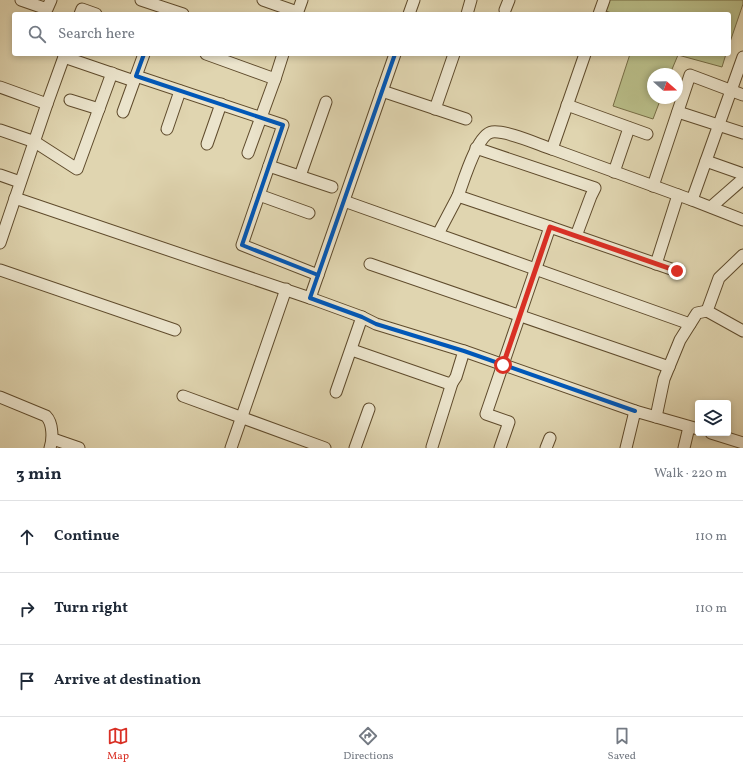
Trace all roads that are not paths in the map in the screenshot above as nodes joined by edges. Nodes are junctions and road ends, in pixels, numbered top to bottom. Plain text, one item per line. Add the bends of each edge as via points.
1 (21, 0) edge
2 (141, 0) edge
3 (263, 0) edge
4 (302, 0) edge
5 (414, 0) edge
6 (471, 0) edge
7 (604, 0) edge
8 (165, 7) edge
9 (48, 8) edge
10 (81, 12) edge
11 (90, 12) edge
12 (178, 12) edge
13 (294, 12) edge
14 (297, 12) edge
15 (410, 12) edge
16 (468, 12) edge
17 (600, 12) edge
18 (65, 56) edge
19 (143, 56) edge
20 (211, 56) edge
21 (282, 56) edge
22 (394, 56) edge
23 (453, 56) edge
24 (584, 56) edge
25 (743, 57) edge
26 (112, 73) junction
27 (135, 78) junction
28 (274, 79) junction
29 (0, 87) edge
30 (731, 90) junction
31 (180, 91) junction
32 (382, 91) junction
33 (743, 95) edge
34 (70, 100) dead end
35 (326, 102) dead end
36 (47, 104) junction
37 (221, 104) junction
38 (567, 105) junction
39 (99, 109) junction
40 (435, 109) junction
41 (123, 112) dead end
42 (678, 112) junction
43 (261, 118) junction
44 (466, 119) dead end
45 (719, 125) junction
46 (629, 128) junction
47 (166, 129) dead end
48 (0, 130) edge
49 (743, 133) edge
50 (647, 134) dead end
51 (35, 142) junction
52 (207, 144) dead end
53 (476, 148) junction
54 (552, 149) junction
55 (248, 153) dead end
56 (706, 161) junction
57 (269, 166) junction
58 (614, 172) junction
59 (743, 174) edge
60 (0, 175) edge
61 (300, 176) junction
62 (743, 179) edge
63 (20, 182) junction
64 (652, 186) junction
65 (332, 187) dead end
66 (259, 195) junction
67 (678, 195) junction
68 (458, 196) junction
69 (15, 198) junction
70 (692, 200) junction
71 (344, 201) junction
72 (711, 208) junction
73 (309, 213) dead end
74 (743, 220) edge
75 (550, 227) junction
76 (2, 230) edge
77 (438, 234) junction
78 (576, 236) junction
79 (0, 243) edge
80 (743, 255) edge
81 (370, 264) dead end
82 (656, 264) junction
83 (536, 268) junction
84 (0, 270) edge
85 (677, 271) dead end
86 (318, 275) junction
87 (286, 289) junction
88 (310, 298) junction
89 (707, 311) junction
90 (520, 316) junction
91 (362, 317) junction
92 (690, 324) junction
93 (175, 330) dead end
94 (743, 330) edge
95 (352, 350) junction
96 (464, 351) junction
97 (503, 365) junction
98 (669, 367) junction
99 (452, 382) junction
100 (336, 392) dead end
101 (183, 396) dead end
102 (0, 397) edge
103 (369, 410) dead end
104 (636, 411) junction
105 (242, 417) junction
106 (656, 417) junction
107 (693, 428) edge
108 (722, 436) edge
109 (743, 442) edge
110 (51, 444) edge
111 (432, 447) dead end
112 (79, 448) edge
113 (231, 448) edge
114 (325, 448) edge
115 (355, 448) edge
116 (500, 448) edge
117 (626, 448) edge
118 (684, 448) edge

1 - 9 street
2 - 8 street
3 - 13 street
4 - 14 street
5 - 15 street
6 - 16 street
7 - 17 street
8 - 12 street
10 - 11 street via 82,9
18 - 26 street
18 - 36 street
19 - 27 street
20 - 28 street
21 - 28 street
22 - 32 street
23 - 40 street
24 - 38 street
25 - 30 street
26 - 27 street
26 - 39 street
27 - 31 street
27 - 41 street
28 - 43 street
29 - 36 street
30 - 33 street
30 - 42 street via 690,75
30 - 45 street
31 - 37 street
31 - 47 street
32 - 40 street
32 - 71 street
34 - 39 street
35 - 61 street
36 - 51 street
37 - 43 street
37 - 52 street
38 - 46 street
38 - 54 street
39 - 51 street via 77,169
40 - 44 street
42 - 45 street
42 - 64 street
43 - 55 street
43 - 57 street via 283,125
45 - 49 street
45 - 56 street
46 - 50 street
46 - 58 street
48 - 51 street
51 - 63 street
53 - 54 street via 490,132 501,132
53 - 68 street
53 - 78 street via 595,188
54 - 58 street
56 - 59 street
56 - 70 street
57 - 61 street
57 - 66 street
58 - 64 street
60 - 63 street
61 - 65 street
62 - 72 street
63 - 69 street
64 - 67 street
66 - 73 street
66 - 86 street via 242,245
67 - 70 street
67 - 82 street
68 - 75 street
68 - 77 street
69 - 76 street
69 - 87 street
70 - 72 street
71 - 77 street
71 - 86 street
72 - 74 street
75 - 78 street
75 - 83 street
76 - 79 street
77 - 83 street
78 - 82 street
80 - 89 street via 719,278
81 - 90 street
82 - 85 street
83 - 90 street
83 - 92 street
84 - 93 street
86 - 88 street
87 - 88 street
87 - 105 street
88 - 91 street
89 - 92 street via 697,313
89 - 94 street
90 - 97 street
90 - 98 street
91 - 95 street
91 - 96 street via 376,324
92 - 98 street
95 - 99 street via 447,383
95 - 100 street
96 - 97 street
96 - 99 street via 456,378
97 - 104 street
97 - 116 street via 486,414 509,422
98 - 106 street
99 - 111 street
101 - 105 street
102 - 110 street via 46,416 51,423
103 - 115 street
104 - 106 street
104 - 117 street
105 - 113 street
105 - 114 street
106 - 107 street
107 - 118 street
108 - 109 street
110 - 112 street

